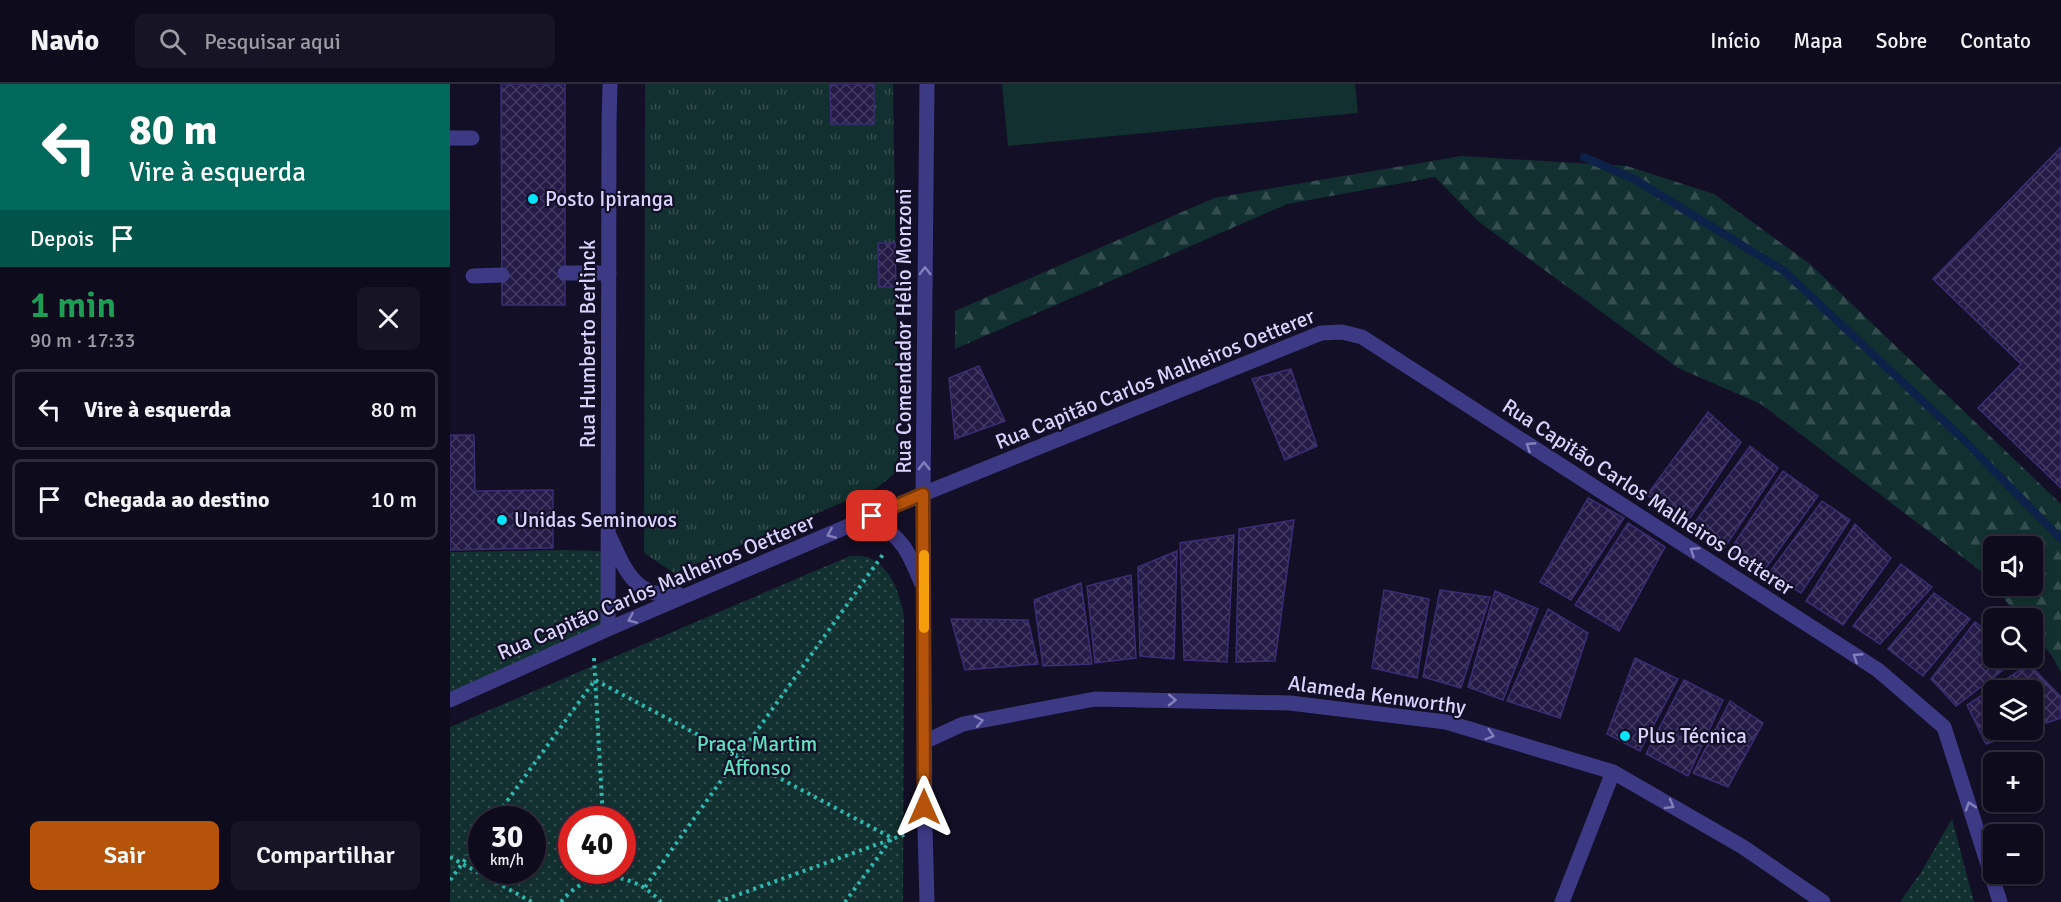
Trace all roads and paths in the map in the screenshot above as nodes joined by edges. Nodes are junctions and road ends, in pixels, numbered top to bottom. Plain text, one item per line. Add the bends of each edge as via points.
1 (610, 84) edge
2 (927, 84) edge
3 (450, 138) edge
4 (472, 138) dead end
5 (565, 273) dead end
6 (609, 273) junction
7 (502, 275) dead end
8 (473, 276) dead end
9 (923, 494) junction
10 (855, 524) junction
11 (608, 531) junction
12 (896, 536) junction
13 (924, 588) junction
14 (696, 591) junction
15 (608, 629) junction
16 (593, 636) junction
17 (595, 680) junction
18 (450, 700) edge
19 (924, 742) junction
20 (739, 756) junction
21 (1613, 772) junction
22 (503, 806) edge
23 (602, 806) edge
24 (925, 828) junction
25 (892, 838) junction
26 (468, 855) edge
27 (450, 857) edge
28 (462, 863) junction
29 (450, 880) edge
30 (636, 883) edge
31 (583, 884) edge
32 (645, 887) junction
33 (532, 902) edge
34 (561, 902) edge
35 (661, 902) edge
36 (718, 902) edge
37 (845, 902) edge
38 (927, 902) edge
39 (1562, 902) edge
40 (1823, 902) edge
41 (2000, 902) edge

1 - 6 street, Rua Humberto Berlinck
9 -> 2 street, Rua Comendador Hélio Monzoni
3 - 4 street
5 - 6 street
6 - 11 street, Rua Humberto Berlinck
7 - 8 street
9 - 10 street, Rua Capitão Carlos Malheiros Oetterer
9 - 13 street, Rua Comendador Hélio Monzoni
41 -> 9 street, Rua Capitão Carlos Malheiros Oetterer via 1944,727 1878,670 1362,337 1342,332 1321,333
10 - 12 street via 879,527
10 -> 14 street, Rua Capitão Carlos Malheiros Oetterer
11 - 14 street, Rua Humberto Berlinck via 624,570 640,587 663,596
11 - 15 street, Rua Humberto Berlinck
12 - 13 street
12 - 20 path
13 - 19 street, Rua Comendador Hélio Monzoni
14 -> 15 street, Rua Capitão Carlos Malheiros Oetterer
15 - 16 street, Rua Capitão Carlos Malheiros Oetterer
16 - 17 path
16 - 18 street, Rua Capitão Carlos Malheiros Oetterer
17 - 20 path
17 - 22 path
17 - 23 path
19 -> 21 street, Alameda Kenworthy via 963,724 1095,699 1290,703 1446,722
19 - 24 street, Rua Comendador Hélio Monzoni
20 - 25 path
20 - 32 path
21 - 39 street
21 -> 40 street, Alameda Kenworthy via 1743,846
24 - 25 path
24 - 38 street, Rua Comendador Hélio Monzoni
25 - 36 path
25 - 37 path
26 - 28 path
27 - 28 path
28 - 29 path
28 - 33 path
30 - 32 path
31 - 34 path
32 - 35 path

